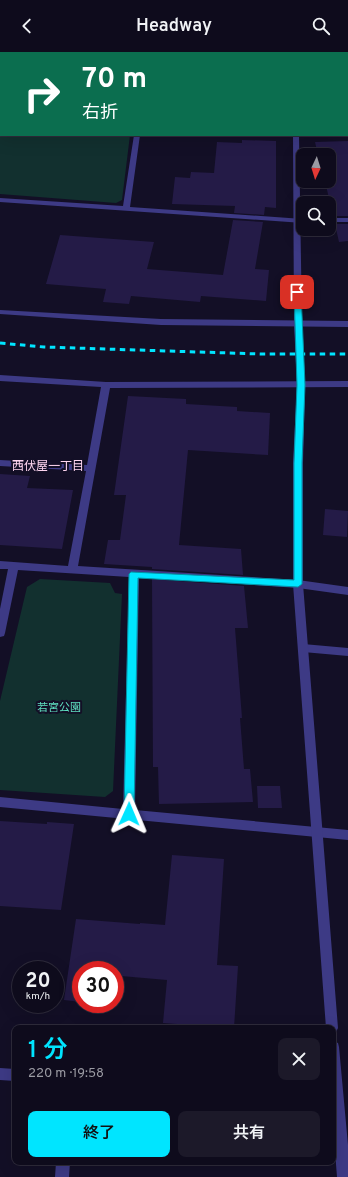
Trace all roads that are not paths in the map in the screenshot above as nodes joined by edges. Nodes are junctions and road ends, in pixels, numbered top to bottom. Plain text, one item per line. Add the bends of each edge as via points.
1 (137, 136) edge
2 (296, 136) edge
3 (299, 196) edge
4 (0, 200) edge
5 (126, 209) junction
6 (336, 220) edge
7 (348, 220) edge
8 (296, 221) edge
9 (300, 236) edge
10 (0, 312) edge
11 (298, 324) junction
12 (348, 324) edge
13 (0, 378) edge
14 (348, 384) edge
15 (106, 385) junction
16 (301, 385) junction
17 (0, 463) edge
18 (90, 468) junction
19 (0, 565) edge
20 (14, 566) junction
21 (72, 570) junction
22 (134, 574) junction
23 (298, 584) junction
24 (348, 591) edge
25 (0, 633) edge
26 (303, 648) junction
27 (348, 652) edge
28 (0, 802) edge
29 (129, 814) junction
30 (317, 832) junction
31 (348, 835) edge
32 (332, 1025) edge
33 (0, 1074) edge
34 (336, 1074) edge
35 (12, 1075) edge
36 (340, 1109) edge
37 (63, 1165) edge
38 (62, 1177) edge
39 (344, 1177) edge

1 - 5 street
2 - 3 street
4 - 5 street
5 - 8 street
6 - 7 street
9 - 11 street
10 - 11 street via 161,322
11 - 12 street
11 - 16 street
13 - 15 street
14 - 16 street
15 - 16 street
15 - 18 street
16 - 23 street
17 - 18 street
18 - 21 street
19 - 20 street
20 - 21 street
20 - 25 street
21 - 22 street
22 - 23 street
22 - 29 street
23 - 24 street
23 - 26 street
26 - 27 street
26 - 30 street
28 - 29 street
29 - 30 street
30 - 31 street
30 - 32 street
33 - 35 street
34 - 36 street
36 - 39 street
37 - 38 street

